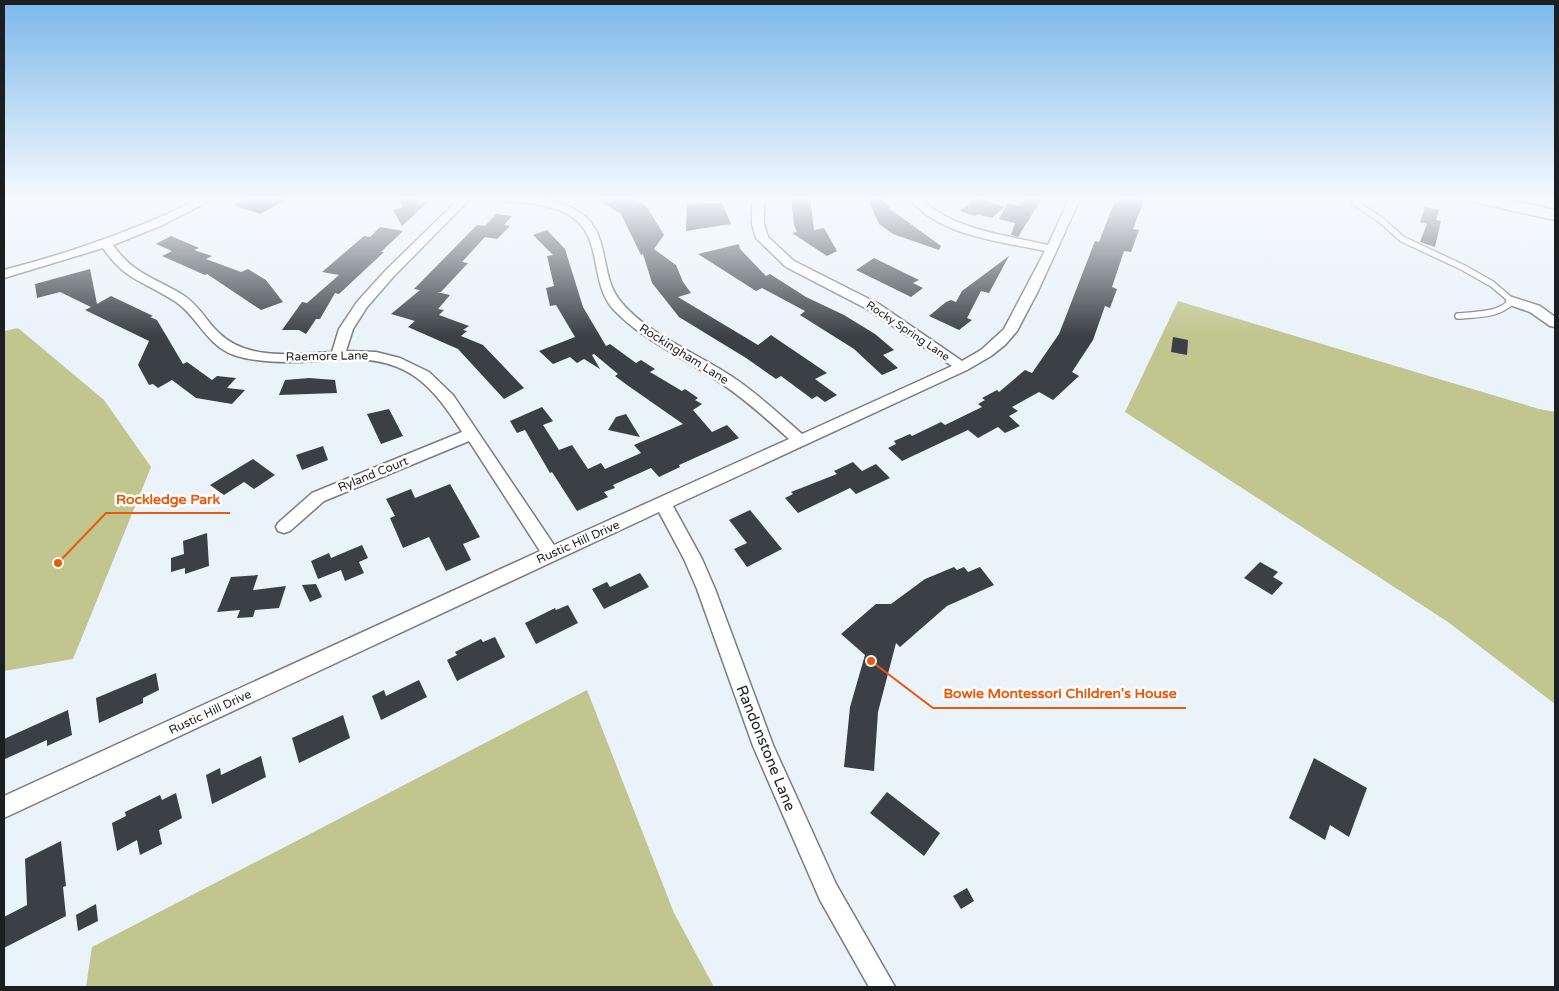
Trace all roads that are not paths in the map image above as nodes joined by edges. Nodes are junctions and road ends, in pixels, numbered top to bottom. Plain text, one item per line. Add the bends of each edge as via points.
1 (420, 243) edge
2 (596, 243) edge
3 (768, 243) edge
4 (1028, 243) edge
5 (1055, 243) edge
6 (1411, 243) edge
7 (106, 244) joint
8 (1052, 249) junction
9 (4, 274) edge
10 (1512, 301) junction
11 (1458, 316) dead end
12 (1555, 323) edge
13 (338, 355) junction
14 (962, 367) junction
15 (471, 434) junction
16 (800, 440) junction
17 (663, 503) junction
18 (284, 527) dead end
19 (551, 554) junction
20 (4, 807) edge
21 (883, 987) edge

1 - 13 street via 362,305 346,329
2 - 16 street, Rockingham Lane via 609,291 614,302 627,315 654,337 736,386
3 - 14 street, Rocky Spring Lane via 790,264 874,307
4 - 8 street
5 - 8 street, Rustic Hill Drive
6 - 10 lane via 1492,284
7 - 9 street
7 - 13 street, Raemore Lane via 128,270 195,310 211,334 241,353 302,357
8 - 14 street, Rustic Hill Drive via 1010,331 986,353
10 - 11 lane via 1508,307 1499,310
10 - 12 street via 1526,304
13 - 15 street, Raemore Lane via 378,356 412,366 436,383
14 - 16 street, Rustic Hill Drive
15 - 18 street, Ryland Court via 318,497
15 - 19 street, Raemore Lane
16 - 17 street, Rustic Hill Drive
17 - 19 street, Rustic Hill Drive
17 - 21 street, Randonstone Lane via 706,589 763,746 828,892
19 - 20 street, Rustic Hill Drive

